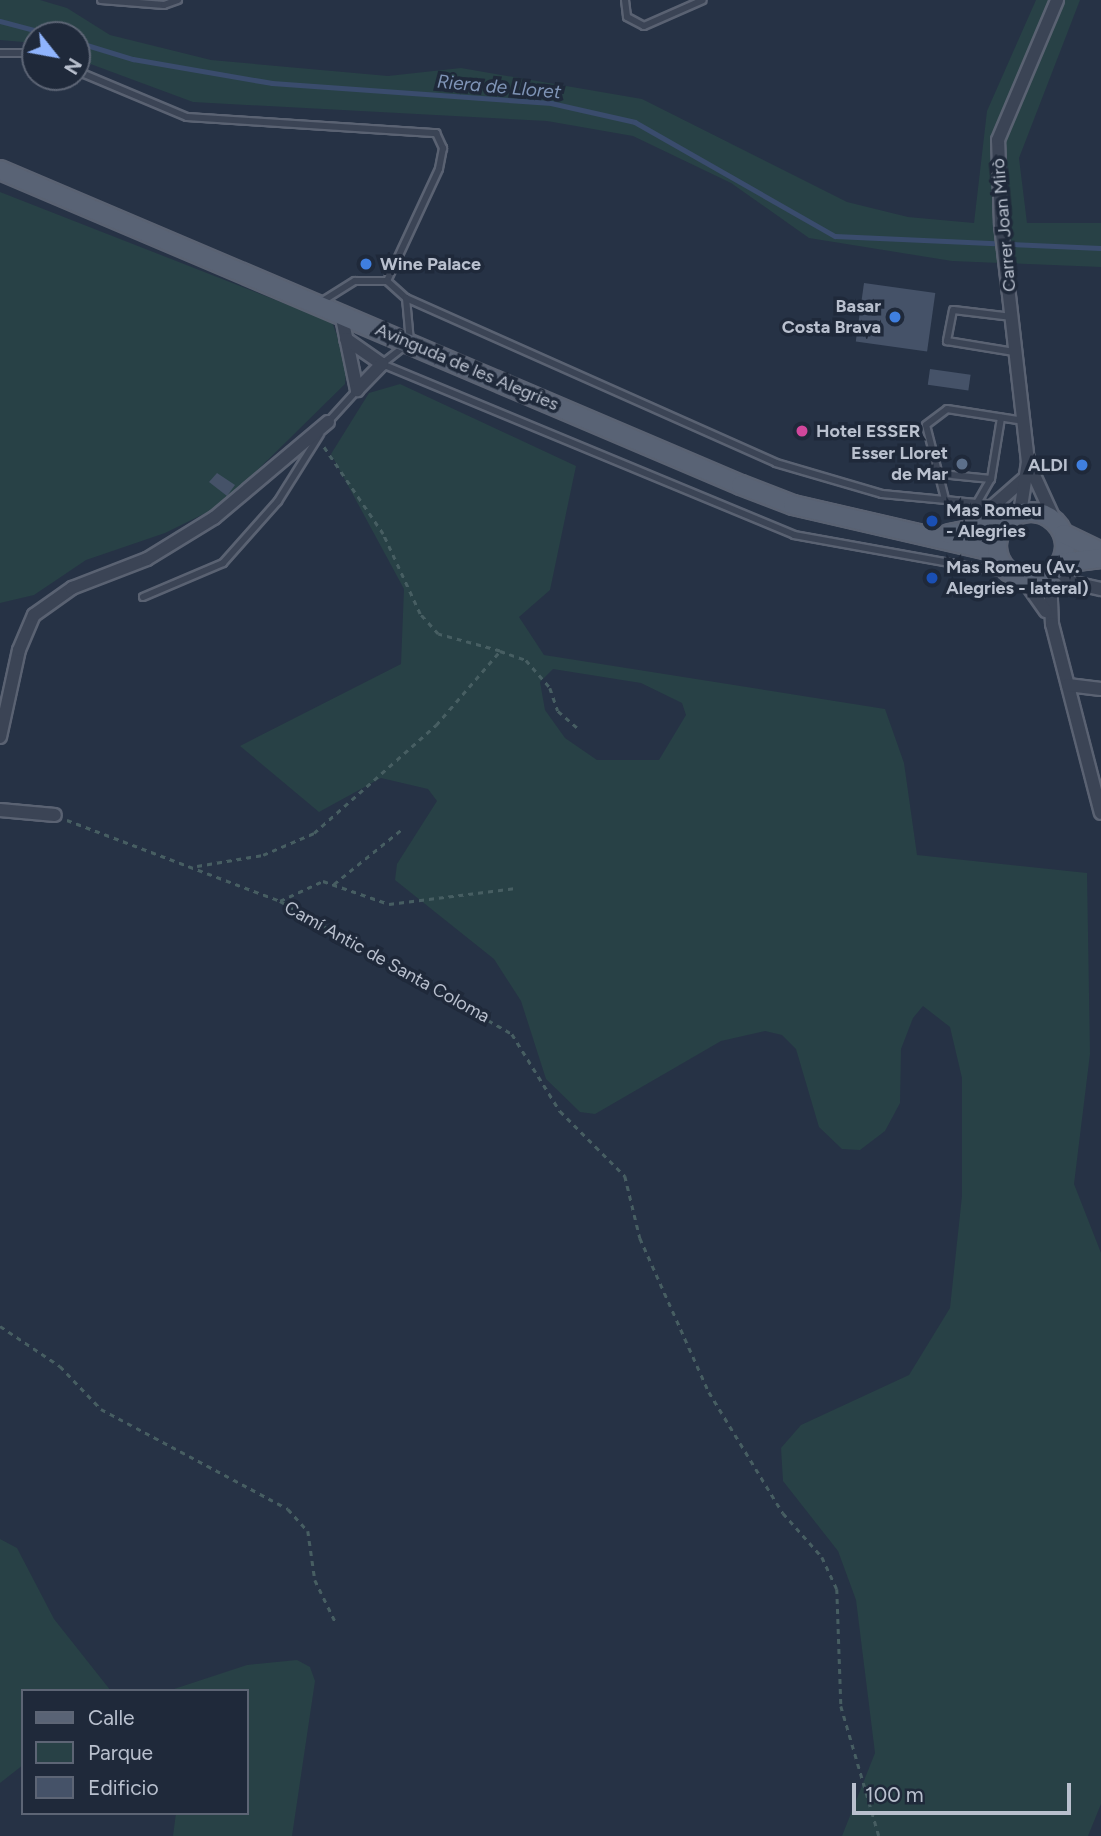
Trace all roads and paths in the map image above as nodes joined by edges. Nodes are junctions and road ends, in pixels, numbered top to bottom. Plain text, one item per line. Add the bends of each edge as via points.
1 (101, 0) edge
2 (178, 0) edge
3 (625, 0) edge
4 (703, 0) edge
5 (1057, 0) edge
6 (0, 53) edge
7 (21, 53) edge
8 (91, 77) edge
9 (0, 170) edge
10 (387, 281) junction
11 (406, 298) junction
12 (319, 303) junction
13 (341, 313) junction
14 (1012, 317) junction
15 (346, 339) junction
16 (410, 342) junction
17 (1016, 353) junction
18 (382, 364) junction
19 (358, 390) junction
20 (1001, 418) junction
21 (328, 422) junction
22 (1024, 422) junction
23 (316, 440) junction
24 (1028, 462) junction
25 (941, 474) junction
26 (1026, 478) junction
27 (991, 480) junction
28 (945, 499) junction
29 (977, 503) junction
30 (992, 507) junction
31 (1012, 518) junction
32 (1059, 527) junction
33 (943, 535) junction
34 (997, 552) junction
35 (1101, 552) edge
36 (1101, 558) edge
37 (1056, 569) junction
38 (1017, 577) junction
39 (1101, 589) edge
40 (143, 597) dead end
41 (1052, 624) junction
42 (500, 651) junction
43 (1068, 685) junction
44 (1101, 689) edge
45 (580, 730) dead end
46 (0, 737) edge
47 (0, 810) edge
48 (1101, 813) edge
49 (55, 815) joint
50 (401, 830) dead end
51 (197, 866) junction
52 (334, 884) junction
53 (516, 888) dead end
54 (280, 901) junction
55 (0, 1326) edge
56 (336, 1623) dead end
57 (879, 1836) edge

1 - 2 lane via 164,5
3 - 4 lane via 627,17 644,26
5 - 14 street, Carrer Joan Mirò via 998,140 1001,224
6 - 7 lane
8 - 10 lane via 187,117 436,133 443,148 439,169
9 - 12 main road, Avinguda de les Alegries
10 - 11 lane
10 - 12 lane via 355,281
11 - 16 lane
11 - 28 lane via 776,463 882,494
12 - 13 main road, Avinguda de les Alegries
13 - 15 street
13 - 16 main road, Avinguda de les Alegries
14 - 17 street, Carrer Joan Mirò
14 - 17 lane via 953,310 947,341
15 - 18 street
15 - 19 street
16 - 18 lane
16 - 33 main road, Avinguda de les Alegries via 793,505
17 - 22 street, Carrer Joan Mirò
18 - 19 street
18 - 38 lane via 793,536
19 - 21 lane
20 - 22 lane
20 - 25 lane via 947,409 926,425
20 - 27 lane
21 - 23 lane
21 - 46 street via 214,518 147,559 72,588 34,615 19,650
22 - 24 street, Carrer Joan Mirò
23 - 40 lane via 278,501 223,563
23 - 42 path via 383,534 420,614 438,634
24 - 26 street, Carrer Joan Mirò
24 - 32 street, Carrer Joan Mirò
25 - 27 lane
25 - 28 lane
26 - 30 street
26 - 31 street, Carrer Joan Mirò
27 - 29 lane
28 - 29 lane
29 - 30 lane
30 - 31 lane
31 - 32 main road
31 - 33 main road, Avinguda de les Alegries
31 - 34 main road
32 - 35 main road
32 - 37 main road
33 - 34 main road, Avinguda de les Alegries
34 - 38 main road
36 - 37 main road
37 - 38 main road
37 - 39 street via 1070,582
37 - 41 street
38 - 41 street
41 - 43 street
42 - 45 path via 526,660 550,688 558,711
42 - 51 path via 436,725 314,834 262,855
43 - 44 street
43 - 48 street
47 - 49 street
49 - 51 path, Camí Antic de Santa Coloma
50 - 52 path
51 - 54 path, Camí Antic de Santa Coloma
52 - 53 path via 389,904
52 - 54 path via 323,881
54 - 57 path, Camí Antic de Santa Coloma via 512,1034 560,1111 625,1176 640,1238 709,1392 783,1513 822,1557 836,1589 841,1706
55 - 56 path via 60,1366 100,1409 288,1509 308,1531 315,1580

